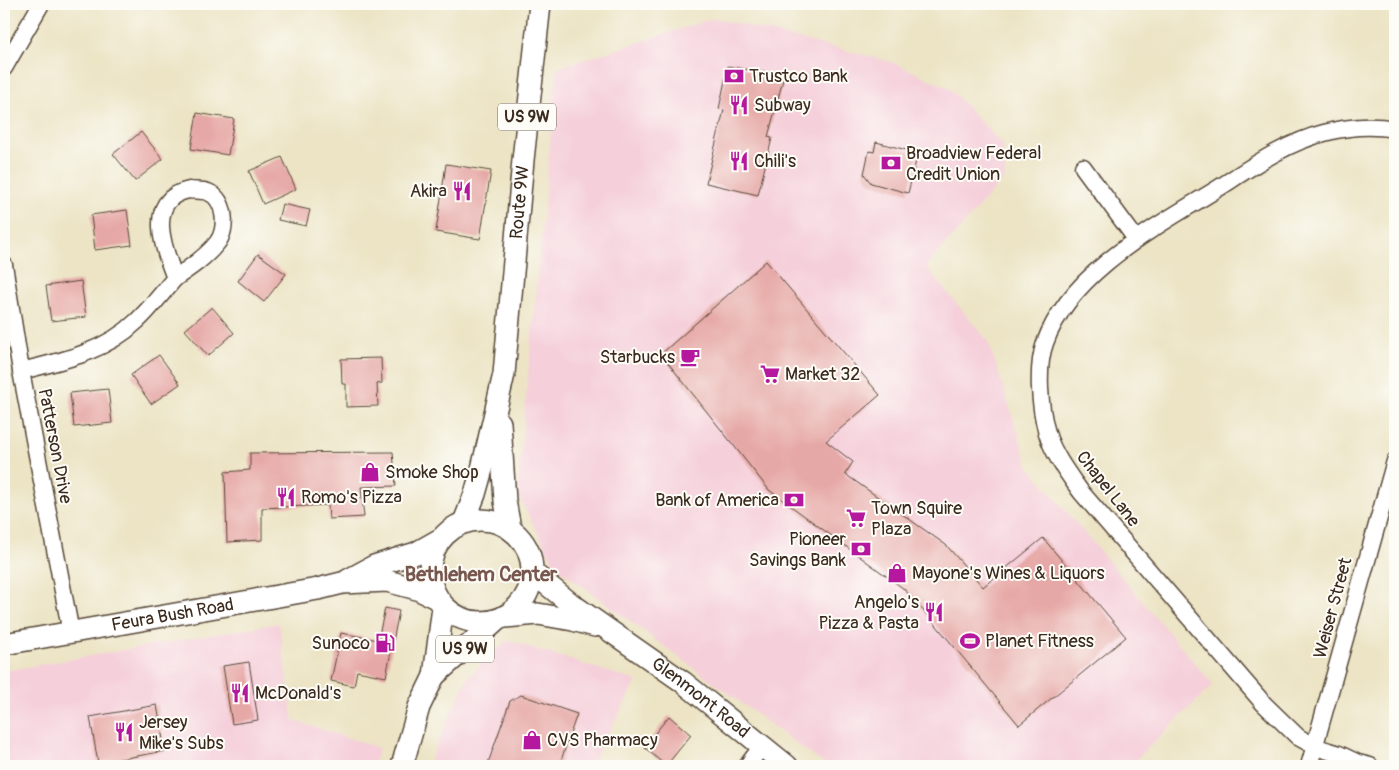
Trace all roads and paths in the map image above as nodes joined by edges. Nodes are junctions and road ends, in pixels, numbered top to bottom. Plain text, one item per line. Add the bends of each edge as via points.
1 (41, 4) edge
2 (540, 4) edge
3 (4, 68) edge
4 (1395, 129) edge
5 (1084, 167) dead end
6 (1136, 239) junction
7 (4, 265) edge
8 (175, 278) junction
9 (21, 371) junction
10 (499, 401) junction
11 (1395, 461) edge
12 (464, 522) junction
13 (510, 528) junction
14 (439, 540) junction
15 (533, 573) junction
16 (342, 583) junction
17 (440, 602) junction
18 (500, 619) junction
19 (612, 632) junction
20 (71, 633) junction
21 (4, 644) edge
22 (434, 676) junction
23 (762, 746) junction
24 (1316, 747) junction
25 (402, 766) edge
26 (747, 766) edge
27 (787, 766) edge
28 (1309, 766) edge
29 (1370, 766) edge

1 - 3 street
2 - 10 main road, Route 9W / US 9W
4 - 6 street, Chapel Lane via 1355,127 1305,139 1268,157
5 - 6 street
6 - 24 street, Chapel Lane via 1080,287 1061,311 1044,344 1040,372 1047,434 1061,463 1081,492 1264,704 1298,737
7 - 9 street, Patterson Drive
8 - 8 street via 206,254 221,237 224,215 209,192 179,192 172,197 162,215 164,250
8 - 9 street via 137,321 118,336 67,360
9 - 20 street, Patterson Drive
10 - 12 main road, Route 9W / US 9W via 475,494
10 - 13 main road, Route 9W / US 9W
11 - 24 street, Weiser Street
12 - 13 main road via 488,520
12 - 14 main road
13 - 15 main road via 522,540 530,556
14 - 16 main road, Feura Bush Road via 416,553 374,566
14 - 17 main road via 429,569 430,584
15 - 18 main road via 525,599 516,610
15 - 19 main road, Glenmont Road
16 - 17 main road, Feura Bush Road via 387,582 418,589
16 - 20 main road, Feura Bush Road
17 - 18 main road via 454,616 468,621 482,623
17 - 22 main road, US 9W
18 - 19 main road, Glenmont Road via 538,614
18 - 22 main road, US 9W
19 - 23 main road, Glenmont Road via 683,682
20 - 21 main road, Feura Bush Road
22 - 25 main road, US 9W via 419,707
23 - 26 street
23 - 27 main road, Glenmont Road
24 - 28 street, Weiser Street
24 - 29 street, Chapel Lane

